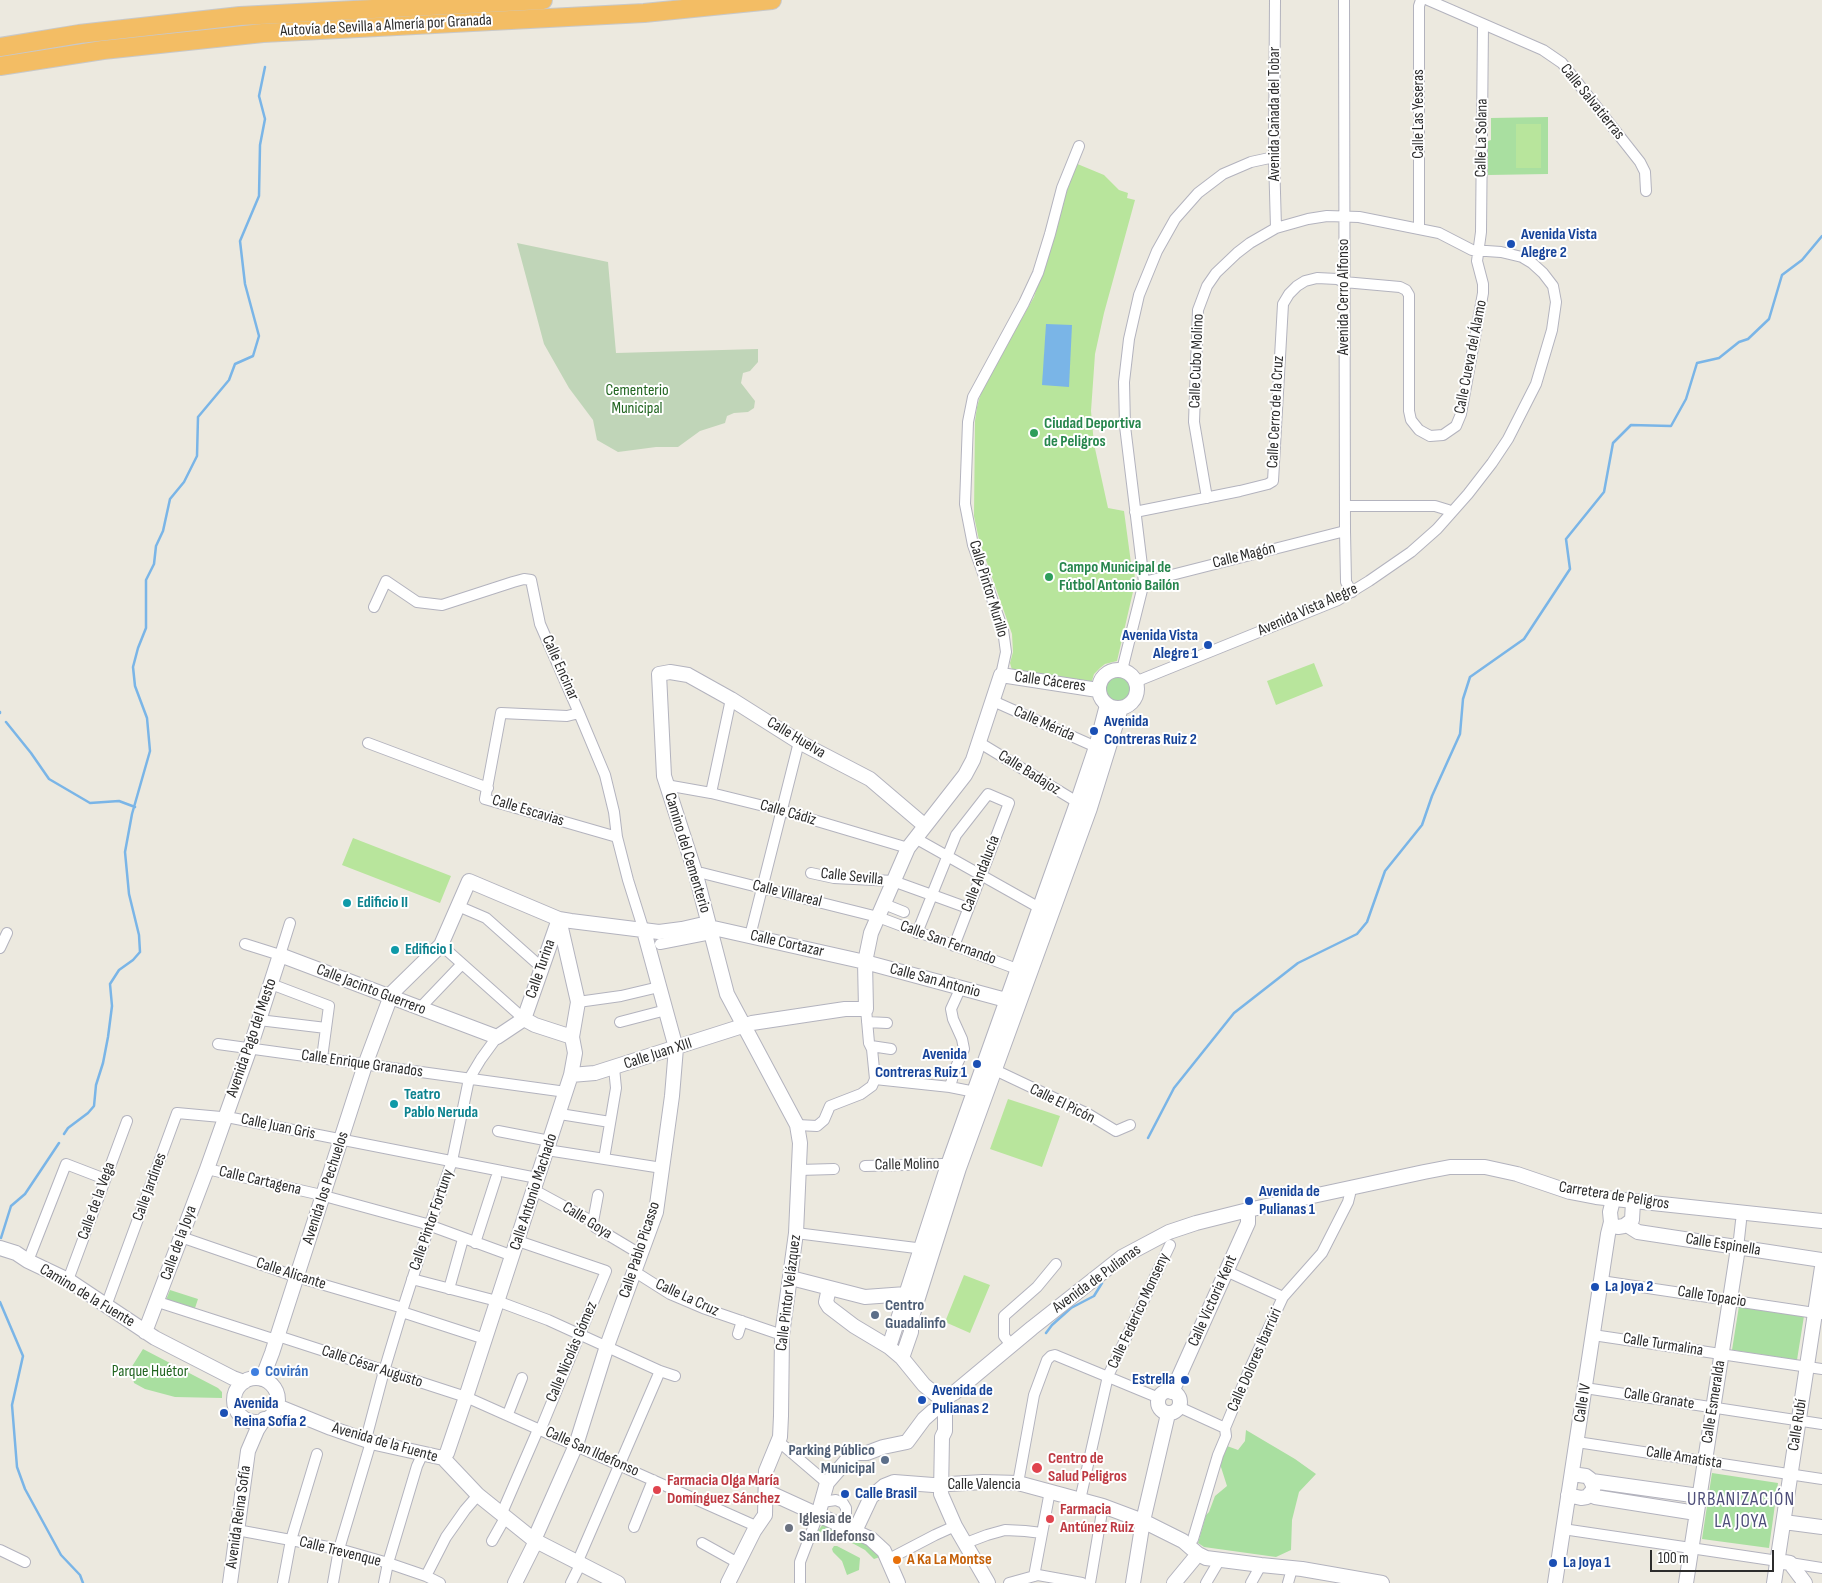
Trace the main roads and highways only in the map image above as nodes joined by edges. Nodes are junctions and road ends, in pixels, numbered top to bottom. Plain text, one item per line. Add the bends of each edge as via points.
1 (542, 0) edge
2 (772, 0) edge
3 (0, 47) edge
4 (0, 66) edge

1 - 3 highway, Autovía de Sevilla a Almería por Granada via 240,16 79,34
2 - 4 highway, Autovía de Sevilla a Almería por Granada via 644,13 263,33 103,50

